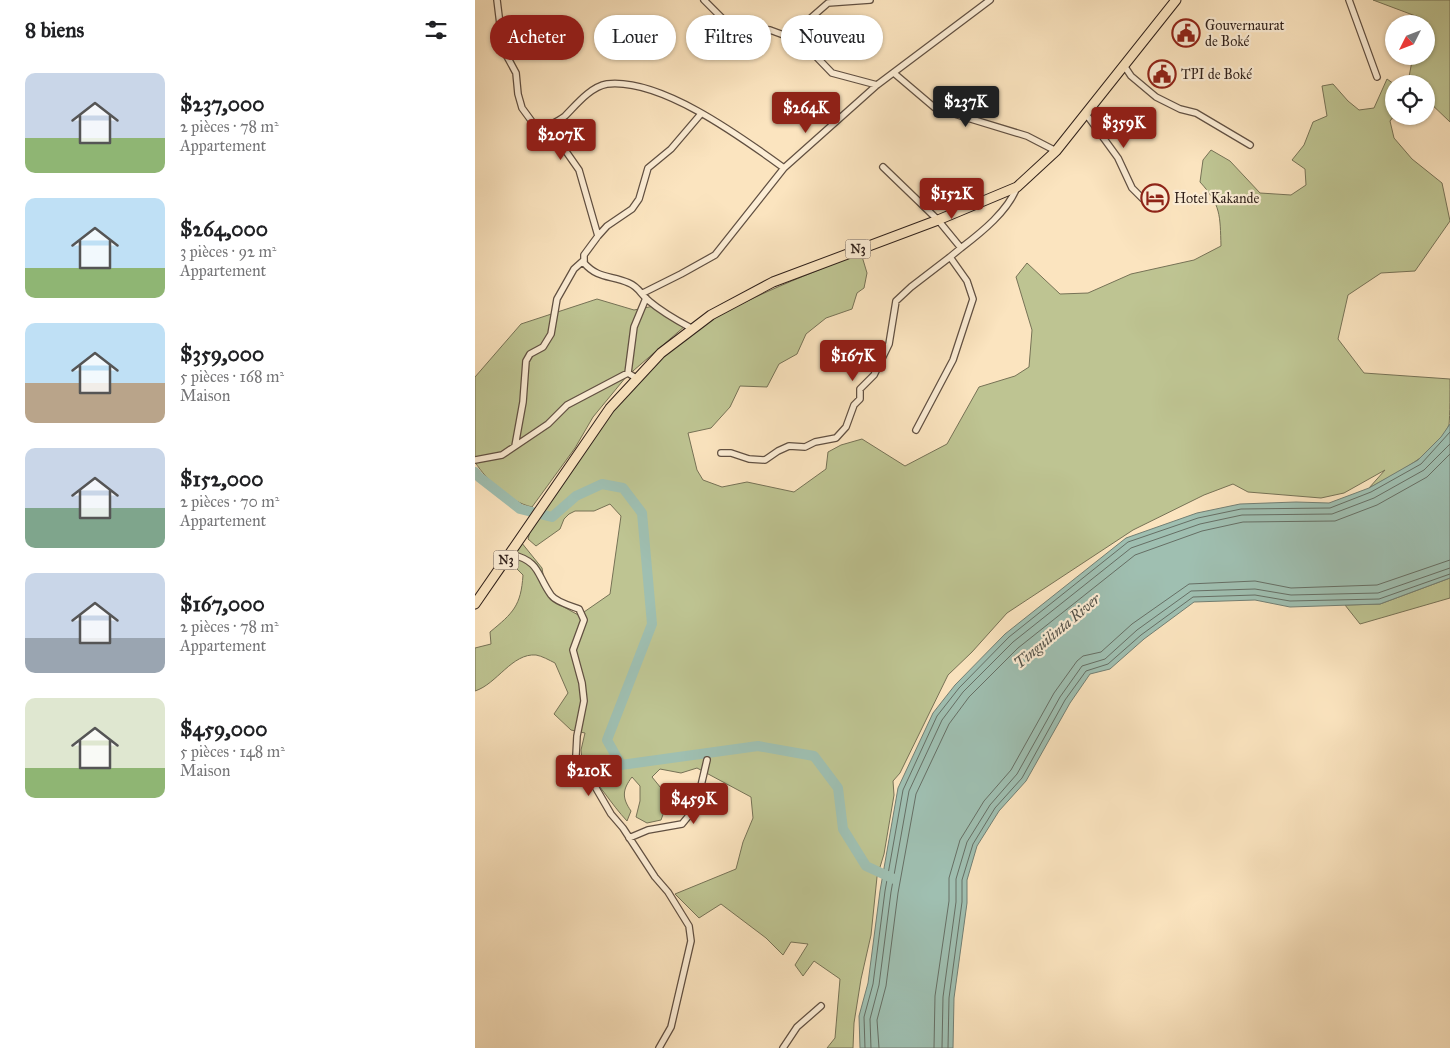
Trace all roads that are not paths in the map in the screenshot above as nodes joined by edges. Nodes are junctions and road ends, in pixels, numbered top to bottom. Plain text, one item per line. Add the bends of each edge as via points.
1 (497, 0) edge
2 (704, 0) edge
3 (709, 0) edge
4 (870, 0) edge
5 (988, 0) edge
6 (1175, 0) edge
7 (1349, 0) edge
8 (828, 2) edge
9 (713, 7) junction
10 (813, 15) edge
11 (781, 33) edge
12 (820, 60) edge
13 (1125, 67) junction
14 (895, 74) junction
15 (1377, 77) dead end
16 (877, 85) junction
17 (1086, 114) junction
18 (701, 115) junction
19 (545, 128) junction
20 (1250, 145) dead end
21 (1057, 151) junction
22 (883, 167) dead end
23 (784, 168) junction
24 (1017, 186) junction
25 (1143, 199) dead end
26 (938, 220) junction
27 (598, 236) junction
28 (961, 248) junction
29 (950, 258) junction
30 (584, 260) junction
31 (644, 295) junction
32 (691, 328) junction
33 (632, 376) junction
34 (916, 430) dead end
35 (515, 446) junction
36 (721, 453) dead end
37 (475, 460) edge
38 (511, 554) junction
39 (475, 604) edge
40 (707, 760) dead end
41 (629, 838) junction
42 (821, 1006) dead end
43 (659, 1048) edge
44 (783, 1048) edge

1 - 19 street via 503,49 516,73 517,94 522,108 533,123
2 - 9 street
3 - 9 street
4 - 8 street
5 - 14 street
6 - 13 highway, N3
7 - 15 street
8 - 10 street
9 - 11 street via 729,25
12 - 16 street via 832,72
13 - 17 highway, N3
13 - 20 street via 1156,97 1196,113
14 - 16 street
14 - 21 street via 935,108 1027,136
16 - 23 street
17 - 21 highway, N3
17 - 25 street via 1118,158 1132,188
18 - 19 street via 647,87 606,84 583,97 564,117
18 - 23 street
18 - 27 street via 649,168 639,199 632,209
19 - 27 street via 558,140 579,170
21 - 24 highway, N3
22 - 26 street
23 - 31 street via 715,255
24 - 26 highway, N3
24 - 28 street via 1013,198
26 - 28 street
26 - 32 highway, N3 via 773,282
27 - 30 street via 584,255
28 - 29 street
29 - 34 street via 967,281 973,299 953,360
29 - 36 street via 896,301 889,344 874,375 860,389 860,399 854,405 846,427 836,438 805,447 789,446 765,460
30 - 31 street via 599,275 629,283
30 - 35 street via 574,269 557,300 551,334 543,347 530,354 526,362
31 - 32 street via 665,314
31 - 33 street via 634,327
32 - 33 highway, N3
33 - 35 street via 567,405 548,424
33 - 38 highway, N3
35 - 37 street via 502,455
38 - 39 highway, N3
38 - 41 street via 526,558 541,574 551,596 579,609 584,620 573,650 584,702 575,755 579,770 593,783
40 - 41 street via 696,807 682,824 648,830
41 - 43 street via 689,926 691,941 671,1027
42 - 44 street via 797,1027

